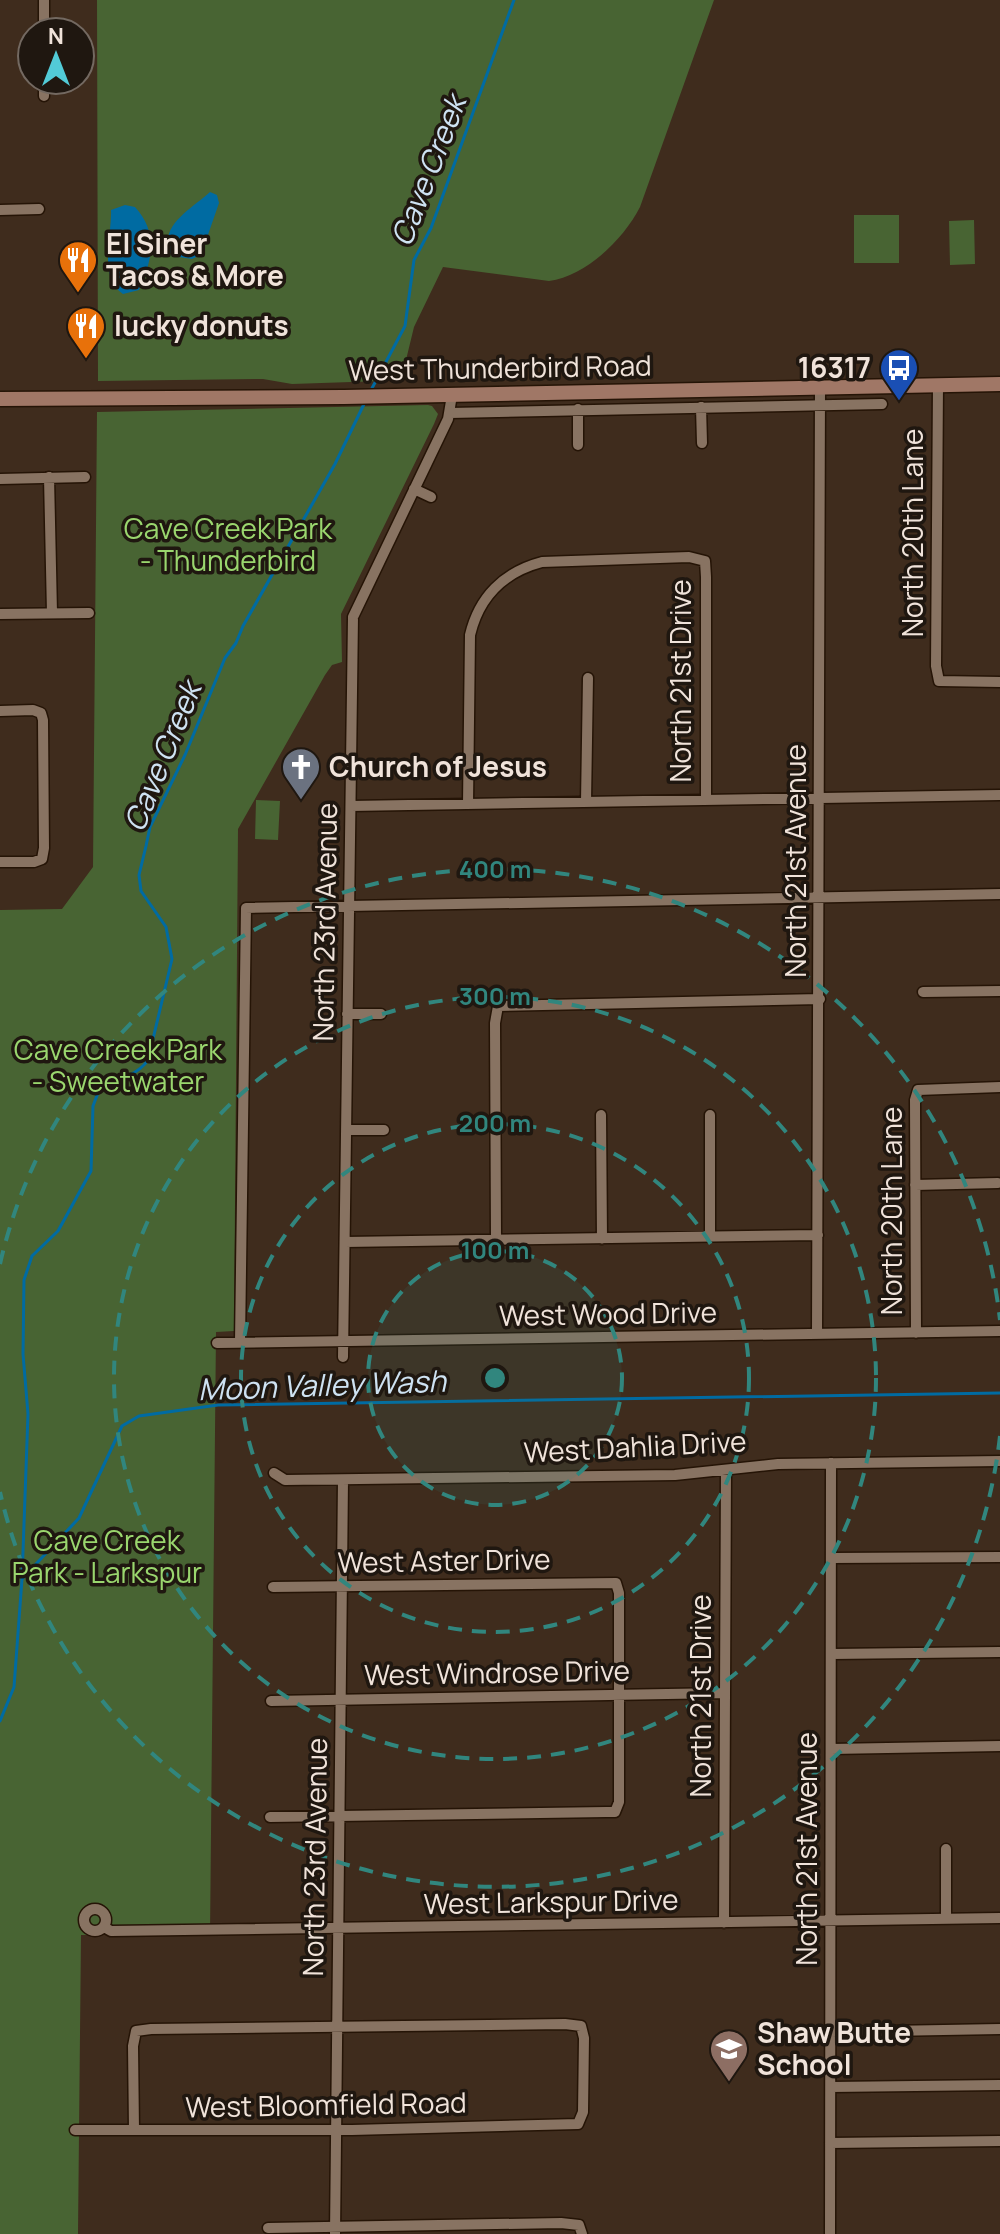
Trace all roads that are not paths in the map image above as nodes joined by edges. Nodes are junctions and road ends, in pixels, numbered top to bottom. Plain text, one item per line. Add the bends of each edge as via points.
1 (39, 209) dead end
2 (0, 210) edge
3 (1000, 384) edge
4 (938, 385) junction
5 (820, 388) junction
6 (452, 395) junction
7 (0, 399) edge
8 (882, 404) dead end
9 (821, 405) junction
10 (701, 407) junction
11 (578, 409) junction
12 (450, 413) junction
13 (702, 443) dead end
14 (578, 445) dead end
15 (49, 477) junction
16 (85, 477) dead end
17 (0, 479) edge
18 (414, 489) junction
19 (431, 497) dead end
20 (52, 613) junction
21 (89, 613) dead end
22 (0, 614) edge
23 (588, 678) dead end
24 (1000, 682) edge
25 (0, 711) edge
26 (1000, 795) edge
27 (819, 798) junction
28 (706, 800) junction
29 (586, 802) junction
30 (468, 804) junction
31 (351, 806) junction
32 (0, 862) edge
33 (1000, 894) edge
34 (819, 897) junction
35 (349, 905) junction
36 (1000, 991) edge
37 (923, 992) dead end
38 (820, 999) junction
39 (347, 1014) junction
40 (381, 1014) dead end
41 (1000, 1087) edge
42 (601, 1115) dead end
43 (710, 1115) dead end
44 (346, 1130) junction
45 (384, 1130) dead end
46 (998, 1183) dead end
47 (915, 1185) junction
48 (818, 1235) junction
49 (710, 1237) junction
50 (602, 1239) junction
51 (496, 1240) junction
52 (345, 1242) junction
53 (1000, 1331) edge
54 (916, 1333) junction
55 (817, 1334) junction
56 (240, 1342) junction
57 (343, 1342) junction
58 (217, 1343) dead end
59 (343, 1357) dead end
60 (1000, 1461) edge
61 (831, 1463) junction
62 (726, 1470) junction
63 (274, 1473) dead end
64 (343, 1480) junction
65 (1000, 1557) edge
66 (832, 1558) junction
67 (273, 1587) dead end
68 (342, 1587) junction
69 (1000, 1652) edge
70 (832, 1654) junction
71 (725, 1693) junction
72 (618, 1695) junction
73 (340, 1699) junction
74 (271, 1701) dead end
75 (1000, 1746) edge
76 (831, 1749) junction
77 (270, 1817) dead end
78 (339, 1817) junction
79 (946, 1849) dead end
80 (1000, 1918) edge
81 (946, 1919) junction
82 (830, 1921) junction
83 (724, 1923) junction
84 (104, 1927) dead end
85 (338, 1930) junction
86 (337, 2028) junction
87 (1000, 2029) edge
88 (831, 2032) junction
89 (1000, 2085) edge
90 (831, 2087) junction
91 (75, 2130) dead end
92 (134, 2130) junction
93 (336, 2130) junction
94 (1000, 2141) edge
95 (830, 2143) junction
96 (268, 2228) dead end
97 (580, 2230) edge
98 (335, 2231) edge
99 (830, 2234) edge

1 - 2 street
3 - 4 main road, West Thunderbird Road
4 - 5 main road, West Thunderbird Road
4 - 24 street, North 20th Lane via 939,681
5 - 6 main road, West Thunderbird Road
5 - 9 street, North 21st Avenue
6 - 7 main road, West Thunderbird Road
6 - 12 street, North 23rd Avenue
8 - 9 street, West Thunderbird Road
9 - 10 street, West Thunderbird Road
9 - 27 street, North 21st Avenue
10 - 11 street, West Thunderbird Road
10 - 13 street
11 - 12 street, West Thunderbird Road
11 - 14 street, West Thunderbird Road
12 - 18 street, North 23rd Avenue
15 - 16 street
15 - 17 street
15 - 20 street
18 - 19 street
18 - 31 street, North 23rd Avenue via 353,617
20 - 21 street
20 - 22 street
23 - 29 street
25 - 32 street via 41,713 43,734 42,859
26 - 27 street
27 - 28 street
27 - 34 street, North 21st Avenue
28 - 29 street
28 - 30 street, North 21st Drive via 705,561 689,557 557,560 526,567 496,585 478,608 470,635
29 - 30 street
30 - 31 street
31 - 35 street, North 23rd Avenue
33 - 34 street
34 - 35 street
34 - 38 street, North 21st Avenue
35 - 39 street, North 23rd Avenue
35 - 56 street via 246,908
36 - 37 street
38 - 48 street, North 21st Avenue
38 - 51 street via 498,1006
39 - 40 street
39 - 44 street, North 23rd Avenue
41 - 47 street, North 20th Lane via 918,1090
42 - 50 street
43 - 49 street
44 - 45 street
44 - 52 street, North 23rd Avenue
46 - 47 street
47 - 54 street, North 20th Lane
48 - 49 street
48 - 55 street, North 21st Avenue
49 - 50 street
50 - 51 street
51 - 52 street
52 - 57 street, North 23rd Avenue
53 - 54 street, West Wood Drive
54 - 55 street, West Wood Drive
55 - 57 street, West Wood Drive
56 - 57 street, West Wood Drive
56 - 58 street, West Wood Drive
57 - 59 street, North 23rd Avenue
60 - 61 street, West Dahlia Drive
61 - 62 street, West Dahlia Drive
61 - 66 street, North 21st Avenue
62 - 64 street, West Dahlia Drive
62 - 71 street, North 21st Drive
63 - 64 street, West Dahlia Drive via 285,1480
64 - 68 street, North 23rd Avenue
65 - 66 street
66 - 70 street, North 21st Avenue
67 - 68 street, West Aster Drive
68 - 72 street, West Aster Drive via 616,1583
68 - 73 street, North 23rd Avenue
69 - 70 street
70 - 76 street, North 21st Avenue
71 - 72 street, West Windrose Drive
71 - 83 street, North 21st Drive
72 - 73 street, West Windrose Drive
72 - 78 street via 615,1812
73 - 74 street, West Windrose Drive
73 - 78 street, North 23rd Avenue
75 - 76 street
76 - 82 street, North 21st Avenue
77 - 78 street
78 - 85 street, North 23rd Avenue
79 - 81 street
80 - 81 street, West Larkspur Drive
81 - 82 street, West Larkspur Drive
82 - 83 street, West Larkspur Drive
82 - 88 street, North 21st Avenue
83 - 85 street, West Larkspur Drive
84 - 85 street, West Larkspur Drive
85 - 86 street, North 23rd Avenue
86 - 92 street via 136,2031
86 - 93 street, North 23rd Avenue
86 - 93 street, West Bloomfield Road via 565,2024 581,2026 584,2038 583,2112 578,2124
87 - 88 street
88 - 90 street, North 21st Avenue
89 - 90 street
90 - 95 street, North 21st Avenue
91 - 92 street, West Bloomfield Road
92 - 93 street, West Bloomfield Road
93 - 98 street, North 23rd Avenue
94 - 95 street
95 - 99 street, North 21st Avenue
96 - 98 street
97 - 98 street via 561,2223

